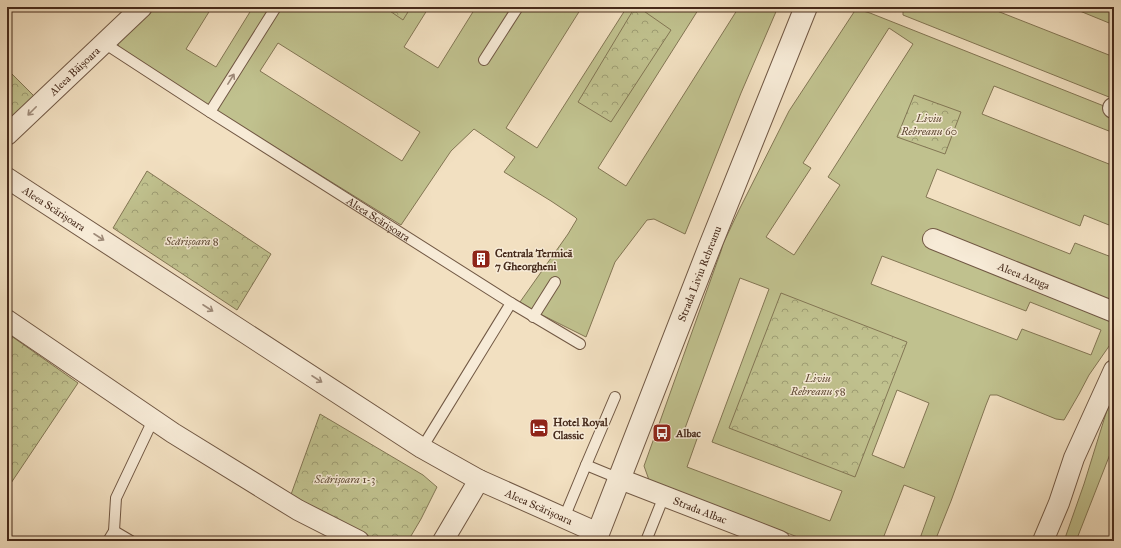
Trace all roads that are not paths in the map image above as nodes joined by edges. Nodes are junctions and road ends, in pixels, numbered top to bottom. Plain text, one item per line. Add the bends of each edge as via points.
1 (142, 7) edge
2 (276, 7) edge
3 (518, 7) edge
4 (806, 7) edge
5 (104, 43) junction
6 (484, 60) dead end
7 (210, 112) junction
8 (7, 135) edge
9 (7, 178) edge
10 (934, 239) dead end
11 (555, 282) dead end
12 (511, 304) junction
13 (1114, 312) edge
14 (533, 317) junction
15 (7, 320) edge
16 (580, 344) dead end
17 (1114, 370) edge
18 (615, 397) dead end
19 (153, 420) junction
20 (422, 448) junction
21 (586, 465) junction
22 (620, 479) junction
23 (479, 480) junction
24 (664, 496) junction
25 (564, 518) junction
26 (114, 531) junction
27 (597, 537) edge
28 (108, 541) edge
29 (131, 541) edge
30 (359, 541) edge
31 (443, 541) edge
32 (646, 541) edge
33 (780, 541) edge
34 (1043, 541) edge

1 - 5 street, Aleea Băișoara
7 -> 2 lane
3 - 6 lane
4 - 22 street, Strada Liviu Rebreanu
5 - 7 lane, Aleea Scărișoara
5 -> 8 street, Aleea Băișoara
7 - 12 lane, Aleea Scărișoara
9 -> 20 street, Aleea Scărișoara
10 - 13 street, Aleea Azuga
11 - 14 lane
12 - 14 lane, Aleea Scărișoara
12 - 20 lane
14 - 16 lane, Aleea Scărișoara
15 - 19 street
17 - 34 street via 1074,458
18 - 21 lane
19 - 26 lane via 116,498
19 - 30 street via 298,510
20 - 23 street, Aleea Scărișoara
21 - 22 lane
21 - 25 lane
22 - 24 street, Strada Albac
22 - 27 street, Strada Liviu Rebreanu
23 - 25 street, Aleea Scărișoara
23 - 31 street
24 - 32 lane
24 - 33 street, Strada Albac
25 - 27 street, Aleea Scărișoara
26 - 28 lane
26 - 29 lane

